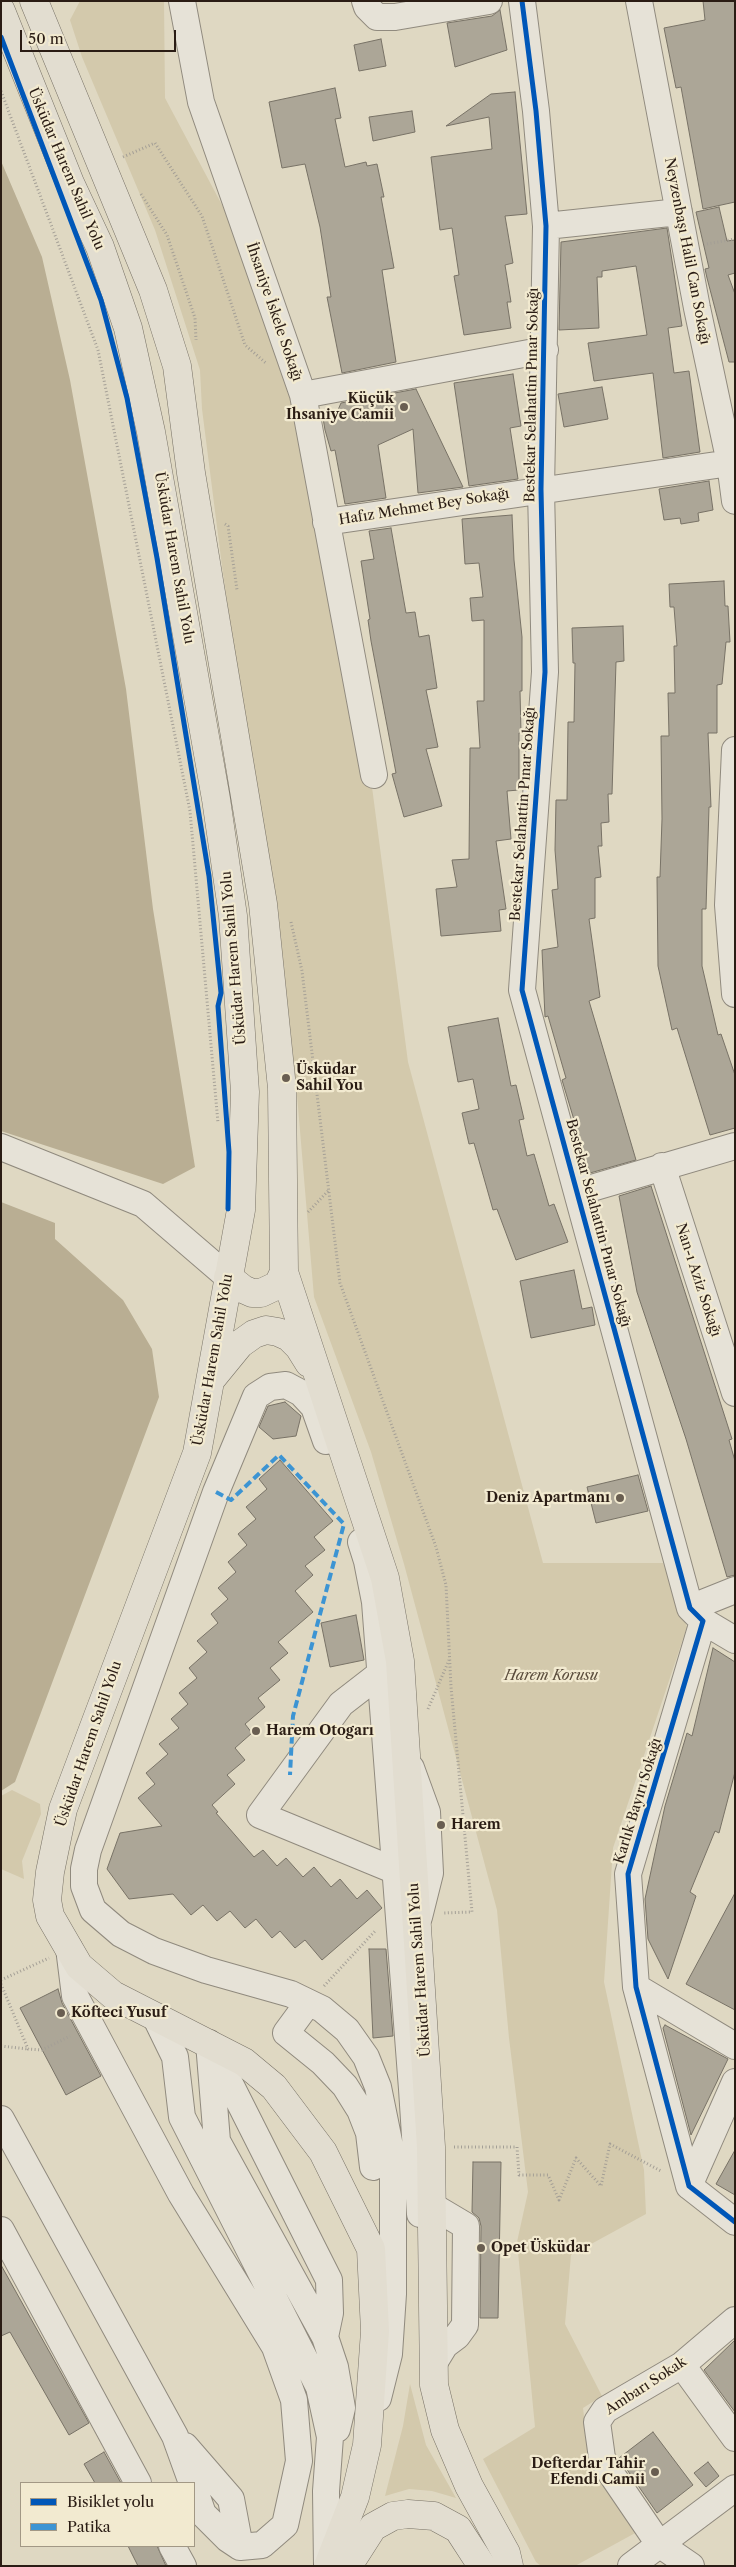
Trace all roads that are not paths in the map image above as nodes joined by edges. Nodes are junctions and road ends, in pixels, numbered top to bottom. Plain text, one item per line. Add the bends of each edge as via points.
1 (34, 1) edge
2 (182, 1) edge
3 (365, 1) edge
4 (488, 1) edge
5 (522, 1) edge
6 (639, 1) edge
7 (1, 11) edge
8 (679, 212) junction
9 (546, 226) junction
10 (545, 350) junction
11 (304, 395) junction
12 (730, 463) junction
13 (541, 489) junction
14 (735, 501) edge
15 (326, 522) junction
16 (735, 750) edge
17 (374, 775) dead end
18 (735, 994) edge
19 (735, 1146) edge
20 (1, 1147) edge
21 (662, 1166) junction
22 (578, 1192) junction
23 (284, 1272) junction
24 (228, 1277) junction
25 (212, 1377) junction
26 (319, 1379) junction
27 (735, 1393) edge
28 (735, 1590) edge
29 (697, 1614) junction
30 (735, 1640) edge
31 (381, 1673) junction
32 (396, 1871) junction
33 (59, 1953) junction
34 (636, 1988) junction
35 (308, 2003) junction
36 (156, 2018) junction
37 (210, 2043) junction
38 (735, 2046) edge
39 (735, 2082) edge
40 (1, 2119) edge
41 (373, 2167) dead end
42 (689, 2186) junction
43 (434, 2207) junction
44 (735, 2222) edge
45 (1, 2230) edge
46 (434, 2306) junction
47 (735, 2320) edge
48 (326, 2337) junction
49 (434, 2363) junction
50 (682, 2365) junction
51 (175, 2436) junction
52 (735, 2438) edge
53 (367, 2445) junction
54 (328, 2474) junction
55 (137, 2482) edge
56 (192, 2482) edge
57 (735, 2488) edge
58 (195, 2491) edge
59 (659, 2544) junction
60 (173, 2547) edge
61 (240, 2547) junction
62 (510, 2562) edge
63 (183, 2566) edge
64 (327, 2566) edge
65 (348, 2566) edge
66 (482, 2566) edge
67 (631, 2566) edge
68 (691, 2566) edge

1 - 23 main road, Üsküdar Harem Sahil Yolu via 153,290 177,366 191,473 263,904 282,1088
2 - 11 street, İhsaniye İskele Sokağı via 201,102
3 - 4 street via 377,17 395,17
5 - 9 street, Bestekar Selahattin Pınar Sokağı
6 - 8 street, Neyzenbaşı Halil Can Sokağı
7 - 24 main road, Üsküdar Harem Sahil Yolu via 70,183 100,247 128,328 151,432 184,614 233,916 245,1092 241,1210
8 - 9 street
8 - 12 street, Neyzenbaşı Halil Can Sokağı
9 - 10 street, Bestekar Selahattin Pınar Sokağı
10 - 11 street
10 - 13 street, Bestekar Selahattin Pınar Sokağı
11 - 15 street, İhsaniye İskele Sokağı
12 - 13 street, Hafız Mehmet Bey Sokağı
12 - 14 street, Neyzenbaşı Halil Can Sokağı
13 - 15 street, Hafız Mehmet Bey Sokağı
13 - 22 street, Bestekar Selahattin Pınar Sokağı via 545,672 522,990
15 - 17 street, İhsaniye İskele Sokağı
16 - 18 street via 728,905
19 - 21 street
20 - 24 street via 143,1204
21 - 22 street
21 - 27 street, Nan-ı Aziz Sokağı
22 - 29 street, Bestekar Selahattin Pınar Sokağı
23 - 24 main road via 278,1285 261,1293 243,1289
23 - 26 main road, Üsküdar Harem Sahil Yolu
24 - 25 main road, Üsküdar Harem Sahil Yolu
25 - 26 main road via 240,1344 266,1330 289,1337
25 - 33 main road, Üsküdar Harem Sahil Yolu via 197,1453 63,1809 47,1900
26 - 43 main road, Üsküdar Harem Sahil Yolu via 385,1578 400,1661 407,1757 426,1921
28 - 29 street
29 - 30 street
29 - 34 street, Karlık Bayırı Sokağı via 628,1874
31 - 32 street
31 - 32 street via 341,1704 260,1815
31 - 35 street via 375,1602 367,1560 314,1407 301,1392 286,1385 270,1387 256,1396 216,1492 88,1850 84,1886 93,1910 121,1934 154,1951 206,1970 292,1994
32 - 46 street via 423,2271
33 - 36 main road, Üsküdar Harem Sahil Yolu via 113,1995
33 - 61 street via 90,2026 182,2194 276,2347 294,2400 298,2461 285,2525 262,2546
34 - 38 street
34 - 42 street, Karlık Bayırı Sokağı
35 - 41 street via 286,2033 345,2086 369,2133
35 - 53 street via 322,2009 348,2030 366,2057 378,2087 392,2161 389,2354
36 - 37 main road, Üsküdar Harem Sahil Yolu
36 - 54 street via 176,2057 182,2117 319,2387 330,2437
37 - 48 street via 217,2141
37 - 48 street via 329,2280 330,2313
37 - 53 main road, Üsküdar Harem Sahil Yolu via 244,2062 274,2087 323,2152 371,2249 375,2331
39 - 42 street
40 - 51 street
42 - 44 street
43 - 46 main road, Üsküdar Harem Sahil Yolu
43 - 49 street via 466,2226 465,2325 458,2336 445,2345
45 - 55 street
46 - 49 main road, Üsküdar Harem Sahil Yolu
47 - 50 street, Ambarı Sokak
48 - 54 street via 336,2367 342,2408
49 - 62 main road, Üsküdar Harem Sahil Yolu via 434,2385 445,2430 469,2486
50 - 52 street
50 - 59 street, Ambarı Sokak via 605,2410 597,2422 602,2458
51 - 56 street
51 - 61 street
53 - 64 main road, Üsküdar Harem Sahil Yolu via 354,2497
54 - 64 street
57 - 59 street
58 - 61 street via 203,2514
59 - 67 street
59 - 68 street
60 - 63 street
65 - 66 main road via 373,2528 392,2516 408,2514 434,2516 458,2528

